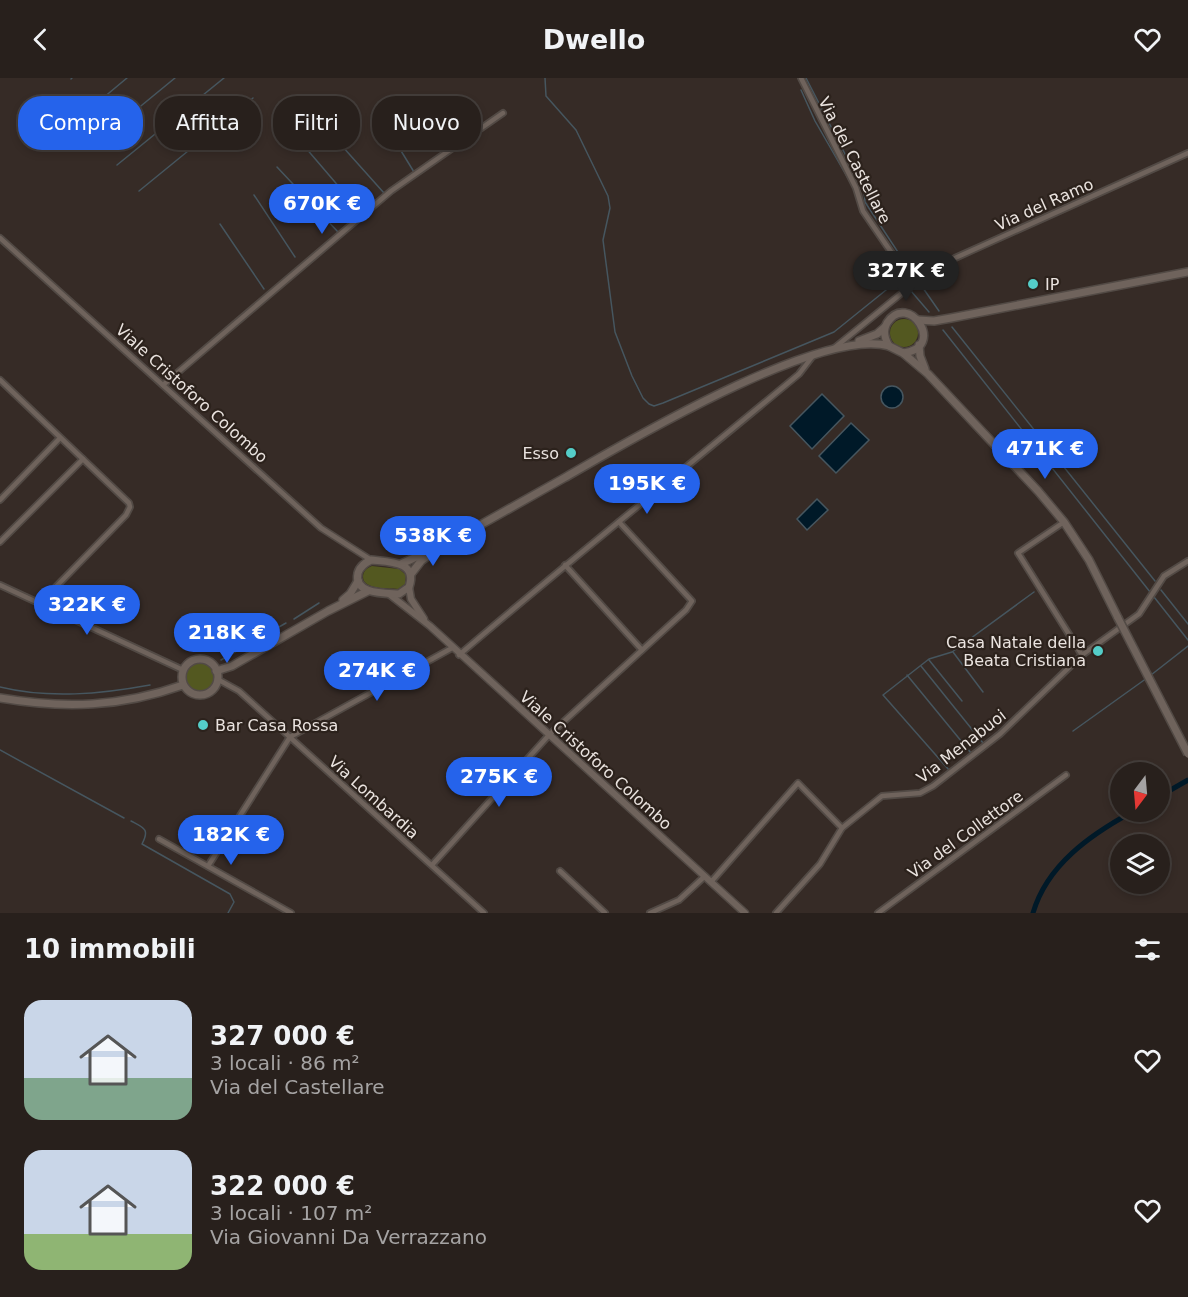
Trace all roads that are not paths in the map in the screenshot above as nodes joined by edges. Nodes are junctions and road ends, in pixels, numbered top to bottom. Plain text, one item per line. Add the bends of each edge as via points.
1 (801, 78) edge
2 (503, 113) dead end
3 (1188, 153) edge
4 (0, 238) edge
5 (1188, 272) edge
6 (913, 284) junction
7 (951, 318) junction
8 (918, 320) junction
9 (885, 327) junction
10 (923, 335) junction
11 (848, 345) junction
12 (919, 345) junction
13 (889, 346) junction
14 (833, 349) junction
15 (903, 353) junction
16 (813, 355) junction
17 (928, 374) junction
18 (0, 380) edge
19 (163, 385) junction
20 (60, 438) junction
21 (83, 459) junction
22 (0, 500) edge
23 (619, 522) junction
24 (1064, 522) junction
25 (0, 542) edge
26 (441, 547) junction
27 (371, 560) junction
28 (1188, 561) edge
29 (401, 564) junction
30 (565, 565) junction
31 (411, 574) junction
32 (358, 581) junction
33 (0, 585) edge
34 (410, 587) junction
35 (368, 591) junction
36 (389, 594) junction
37 (43, 604) junction
38 (328, 611) junction
39 (430, 626) junction
40 (452, 648) junction
41 (642, 650) junction
42 (459, 655) junction
43 (1082, 655) junction
44 (183, 670) junction
45 (216, 670) junction
46 (218, 679) junction
47 (183, 685) junction
48 (0, 698) edge
49 (549, 735) junction
50 (290, 737) junction
51 (1188, 754) edge
52 (1066, 775) dead end
53 (842, 828) junction
54 (159, 839) dead end
55 (432, 865) junction
56 (208, 866) junction
57 (560, 871) dead end
58 (705, 876) junction
59 (711, 882) junction
60 (291, 913) edge
61 (484, 913) edge
62 (605, 913) edge
63 (650, 913) edge
64 (745, 913) edge
65 (776, 913) edge
66 (878, 913) edge

1 - 6 street, Via del Castellare via 856,188 863,211
2 - 19 street via 391,191
3 - 6 street, Via del Ramo via 979,246
4 - 19 street, Viale Cristoforo Colombo
5 - 7 main road
6 - 14 street
7 - 8 main road
7 - 10 main road
8 - 9 main road via 899,314
8 - 10 main road
9 - 11 main road
9 - 13 main road
10 - 12 main road
11 - 13 main road
11 - 14 main road
12 - 15 main road
12 - 17 main road
13 - 15 main road
14 - 16 main road
15 - 17 main road
16 - 23 street via 799,374
16 - 26 main road via 700,403
17 - 24 main road
18 - 20 street
19 - 27 street, Viale Cristoforo Colombo via 321,528
20 - 21 street
20 - 22 street
21 - 25 street
21 - 37 street via 129,503 130,510
23 - 30 street
23 - 41 street via 692,601
24 - 43 street via 1018,553
24 - 51 main road, bridge via 1089,560
26 - 29 main road
26 - 31 main road
27 - 29 main road
27 - 32 main road via 361,567
28 - 43 street, Via Menabuoi via 1164,576 1139,614
29 - 31 main road
30 - 41 street
30 - 42 street
31 - 34 main road
32 - 35 main road
32 - 38 main road via 350,594
33 - 37 street
34 - 36 main road via 399,594
34 - 39 street, Viale Cristoforo Colombo via 411,599
35 - 36 main road
35 - 38 main road
36 - 39 street, Viale Cristoforo Colombo
37 - 44 street
38 - 45 main road via 232,666
39 - 40 street, Viale Cristoforo Colombo
40 - 42 street, Viale Cristoforo Colombo
40 - 50 street
41 - 49 street
42 - 49 street, Viale Cristoforo Colombo
43 - 53 street, Via Menabuoi via 1000,734 933,786 920,793 882,796
44 - 45 main road via 198,659 211,663
44 - 47 main road
45 - 46 main road
46 - 47 main road via 212,691 204,694 190,692
46 - 50 street, Via Lombardia via 239,691
47 - 48 main road via 134,700 103,704 43,704
49 - 55 street
49 - 58 street, Viale Cristoforo Colombo
50 - 55 street, Via Lombardia
50 - 56 street
52 - 66 street, Via del Collettore
53 - 59 street via 798,783
53 - 65 street, Via Menabuoi via 820,864
54 - 56 street
55 - 61 street, Via Lombardia
56 - 60 street
57 - 62 street
58 - 59 street, Viale Cristoforo Colombo
58 - 63 street via 679,900
59 - 64 street, Viale Cristoforo Colombo

